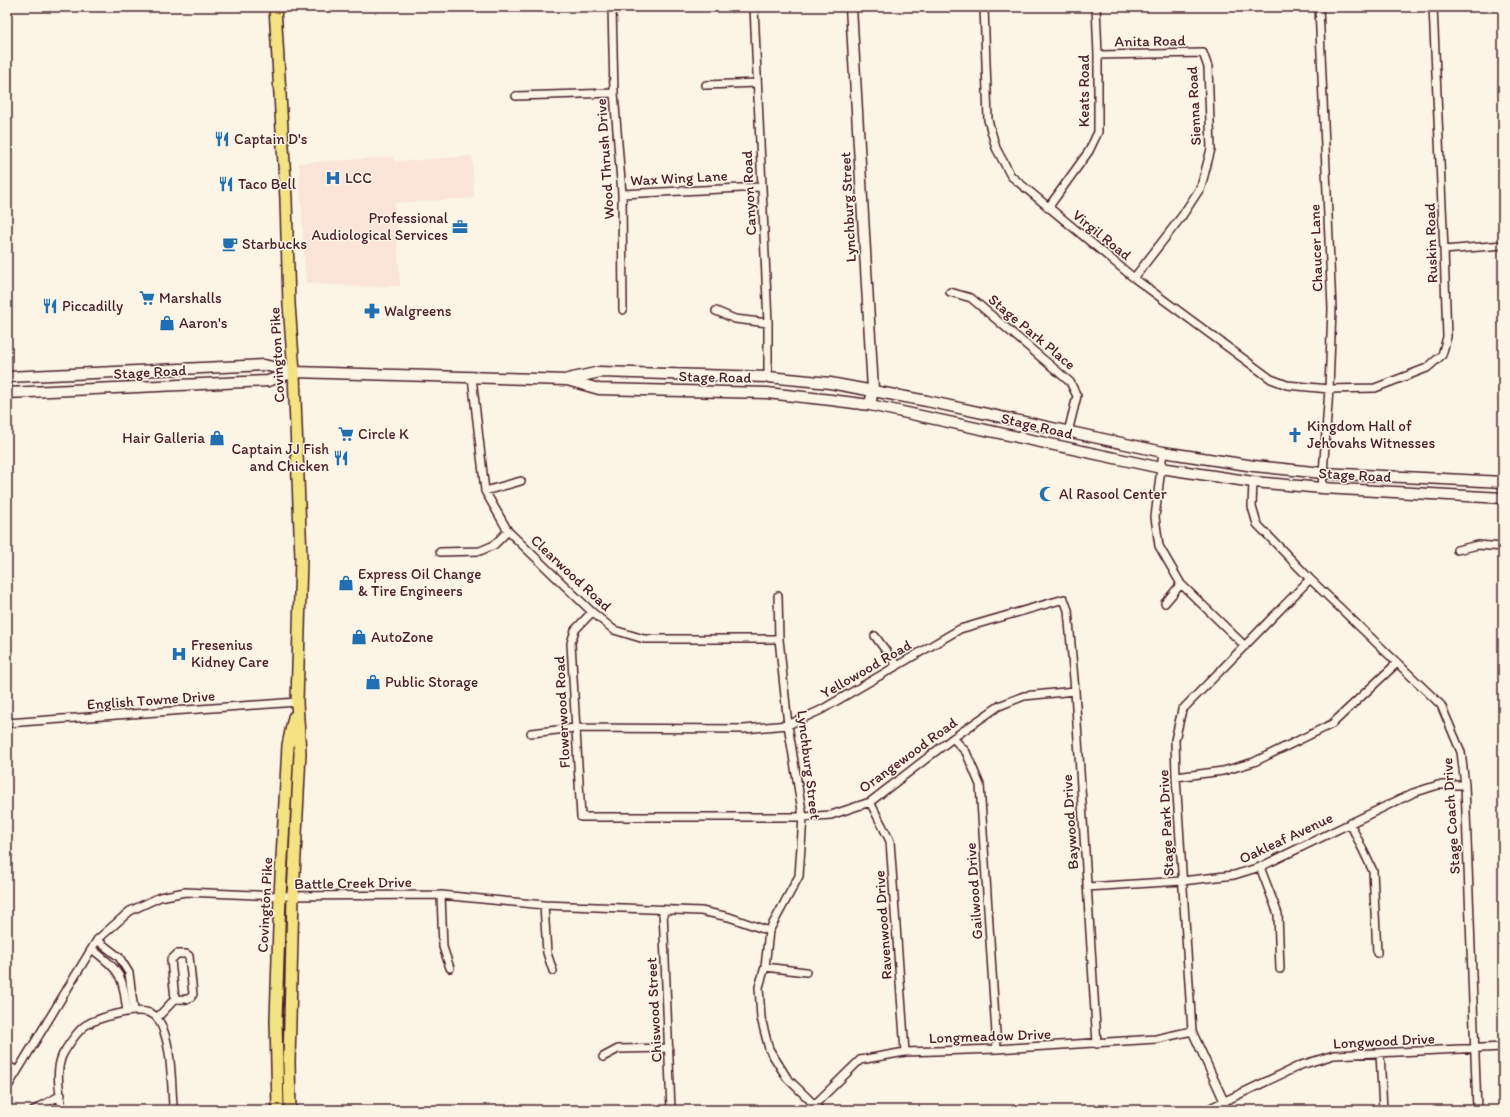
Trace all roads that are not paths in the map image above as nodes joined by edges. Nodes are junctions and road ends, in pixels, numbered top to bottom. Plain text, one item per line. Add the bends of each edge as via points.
1 (275, 7) edge
2 (612, 7) edge
3 (754, 7) edge
4 (851, 7) edge
5 (984, 7) edge
6 (1096, 7) edge
7 (1318, 7) edge
8 (1433, 7) edge
9 (1203, 53) joint
10 (1098, 55) junction
11 (757, 83) junction
12 (706, 85) dead end
13 (614, 93) junction
14 (516, 96) dead end
15 (761, 187) junction
16 (622, 194) junction
17 (1048, 208) junction
18 (1503, 245) edge
19 (1444, 250) junction
20 (1134, 278) junction
21 (950, 292) dead end
22 (623, 310) dead end
23 (716, 311) dead end
24 (768, 323) junction
25 (294, 372) junction
26 (472, 377) junction
27 (768, 377) junction
28 (7, 378) edge
29 (566, 380) junction
30 (1329, 389) junction
31 (873, 390) junction
32 (7, 393) edge
33 (870, 406) junction
34 (1068, 432) junction
35 (1163, 452) junction
36 (1161, 468) junction
37 (1323, 472) junction
38 (521, 481) dead end
39 (1253, 482) junction
40 (1503, 482) edge
41 (1322, 488) junction
42 (485, 491) junction
43 (1503, 498) edge
44 (508, 531) junction
45 (1503, 547) edge
46 (1457, 550) dead end
47 (440, 552) dead end
48 (1310, 579) junction
49 (1181, 584) junction
50 (778, 596) dead end
51 (1064, 599) joint
52 (1165, 603) dead end
53 (592, 612) junction
54 (875, 636) dead end
55 (779, 639) junction
56 (1245, 646) junction
57 (1397, 663) junction
58 (897, 666) junction
59 (1074, 691) junction
60 (297, 702) junction
61 (7, 723) edge
62 (788, 725) junction
63 (575, 728) junction
64 (531, 733) dead end
65 (953, 738) junction
66 (1176, 777) junction
67 (1465, 785) junction
68 (870, 802) junction
69 (581, 817) joint
70 (802, 817) junction
71 (1350, 823) junction
72 (1260, 867) junction
73 (1182, 882) junction
74 (1087, 887) junction
75 (441, 895) junction
76 (280, 896) junction
77 (293, 896) junction
78 (544, 905) junction
79 (663, 910) junction
80 (769, 931) junction
81 (97, 940) junction
82 (92, 949) junction
83 (1377, 953) dead end
84 (764, 967) junction
85 (450, 968) dead end
86 (1280, 969) dead end
87 (553, 971) dead end
88 (806, 972) dead end
89 (175, 999) junction
90 (130, 1012) junction
91 (157, 1018) junction
92 (1192, 1031) junction
93 (1097, 1044) junction
94 (669, 1048) junction
95 (1503, 1048) edge
96 (997, 1049) junction
97 (1475, 1049) junction
98 (905, 1052) junction
99 (1380, 1052) junction
100 (603, 1057) dead end
101 (7, 1066) edge
102 (16, 1071) junction
103 (7, 1088) edge
104 (61, 1095) junction
105 (1223, 1102) junction
106 (173, 1105) dead end
107 (811, 1108) edge
108 (34, 1110) edge
109 (62, 1110) edge
110 (278, 1110) edge
111 (290, 1110) edge
112 (671, 1110) edge
113 (820, 1110) edge
114 (1206, 1110) edge
115 (1228, 1110) edge
116 (1383, 1110) edge
117 (1477, 1110) edge

1 - 25 main road, Covington Pike
2 - 13 street, Wood Thrush Drive
3 - 11 street, Canyon Road
4 - 31 main road, Lynchburg Street
5 - 17 street, Virgil Road via 988,120 996,148 1011,176
6 - 10 street, Keats Road
7 - 30 street, Chaucer Lane via 1332,309
8 - 19 street, Ruskin Road
9 - 10 street, Anita Road
9 - 20 street, Sienna Road via 1208,67 1211,149 1201,187
10 - 17 street, Keats Road via 1098,132 1089,151
11 - 12 street
11 - 15 street, Canyon Road
13 - 14 street
13 - 16 street, Wood Thrush Drive
15 - 16 street, Wax Wing Lane
15 - 24 street, Canyon Road
16 - 22 street, Wood Thrush Drive
17 - 20 street, Virgil Road
18 - 19 street
19 - 30 street, Ruskin Road via 1447,337 1442,355 1427,368 1375,388
20 - 30 street, Virgil Road via 1271,379 1288,385
21 - 34 street, Stage Park Place via 971,298 1070,382 1077,396
23 - 24 street via 735,319
24 - 27 street, Canyon Road
25 - 26 main road, Stage Road
25 - 28 main road, Stage Road via 264,365
25 - 32 main road, Stage Road via 268,381
25 - 60 main road, Covington Pike via 300,558
26 - 29 main road, Stage Road
26 - 42 street, Clearwood Road
27 - 29 main road, Stage Road via 600,372
27 - 31 main road, Stage Road
29 - 33 main road, Stage Road via 599,389 767,393
30 - 37 street, Chaucer Lane
31 - 33 main road, Lynchburg Street
31 - 34 main road, Stage Road
33 - 36 main road, Stage Road
34 - 35 main road, Stage Road
35 - 36 street
35 - 37 main road, Stage Road via 1254,466
36 - 39 main road, Stage Road
36 - 49 street via 1155,517 1159,546
37 - 40 main road, Stage Road
37 - 41 street, Chaucer Lane
38 - 42 street
39 - 41 main road, Stage Road
39 - 48 street, Stage Coach Drive via 1252,507 1257,524
41 - 43 main road, Stage Road
42 - 44 street, Clearwood Road
44 - 47 street via 494,545 480,551
44 - 53 street, Clearwood Road
45 - 46 street via 1478,545
48 - 56 street, Stage Park Drive
48 - 57 street, Stage Coach Drive
49 - 52 street
49 - 56 street
50 - 55 street, Lynchburg Street
51 - 58 street, Yellowood Road via 960,629
51 - 59 street, Baywood Drive via 1068,610
53 - 55 street, Clearwood Road via 614,630 644,640
53 - 63 street, Flowerwood Road via 575,630 571,644
54 - 58 street
55 - 62 street, Lynchburg Street
56 - 66 street, Stage Park Drive via 1182,710 1175,740
57 - 66 street via 1332,724 1254,762 1223,771
57 - 67 street, Stage Coach Drive via 1441,705 1462,752
58 - 62 street, Yellowood Road via 821,710
59 - 65 street, Orangewood Road via 1024,696 999,706
59 - 74 street, Baywood Drive
60 - 61 street, English Towne Drive
60 - 76 main road, Covington Pike via 288,745
60 - 77 main road, Covington Pike via 300,753
62 - 63 street, Yellowood Road via 744,728
62 - 70 street, Lynchburg Street
63 - 64 street, Yellowood Road
63 - 69 street, Flowerwood Road
65 - 68 street, Orangewood Road
65 - 96 street, Gailwood Drive via 966,752 980,785
66 - 73 street, Stage Park Drive
67 - 71 street, Oakleaf Avenue via 1438,786 1413,793
67 - 97 street, Stage Coach Drive
68 - 70 street, Orangewood Road via 830,815
68 - 98 street, Ravenwood Drive via 890,841
69 - 70 street, Orangewood Road
70 - 80 street, Lynchburg Street via 799,876
71 - 72 street, Oakleaf Avenue
71 - 83 street via 1373,871
72 - 73 street, Oakleaf Avenue via 1234,876
72 - 86 street via 1278,914
73 - 74 street, Oakleaf Avenue
73 - 92 street, Stage Park Drive
74 - 93 street, Baywood Drive
75 - 77 street, Battle Creek Drive
75 - 78 street, Battle Creek Drive
75 - 85 street via 443,947
76 - 77 street, Battle Creek Drive
76 - 81 street, Battle Creek Drive via 185,892 160,897 130,911
76 - 110 main road, Covington Pike via 276,1020
77 - 111 main road, Covington Pike
78 - 79 street, Battle Creek Drive
78 - 87 street via 547,953
79 - 80 street, Battle Creek Drive via 701,910
79 - 94 street, Chiswood Street
80 - 84 street, Lynchburg Street
81 - 82 street, Battle Creek Drive
81 - 90 street via 118,957 129,973
82 - 90 street via 119,973
82 - 102 street, Battle Creek Drive
84 - 88 street
84 - 107 street, Lynchburg Street via 759,987 761,1018 769,1049 787,1078
89 - 89 street via 171,960 177,954 186,954 193,994 190,999
89 - 91 street
90 - 91 street via 147,1013
90 - 104 street via 106,1016 85,1026 69,1045 58,1067
91 - 106 street via 166,1034
92 - 93 street, Longmeadow Drive via 1156,1039
92 - 105 street, Stage Park Drive
93 - 96 street, Longmeadow Drive
94 - 100 street via 618,1049
94 - 112 street, Chiswood Street
95 - 97 street, Longwood Drive
96 - 98 street, Longmeadow Drive
97 - 99 street, Longwood Drive
97 - 117 street, Stage Coach Drive
98 - 107 street, Longmeadow Drive via 860,1060
99 - 105 street, Longwood Drive via 1334,1055 1301,1065
99 - 116 street
101 - 102 street
102 - 103 street, Battle Creek Drive
104 - 108 street
104 - 109 street
105 - 114 street, Longwood Drive
105 - 115 street, Stage Park Drive
107 - 113 street

